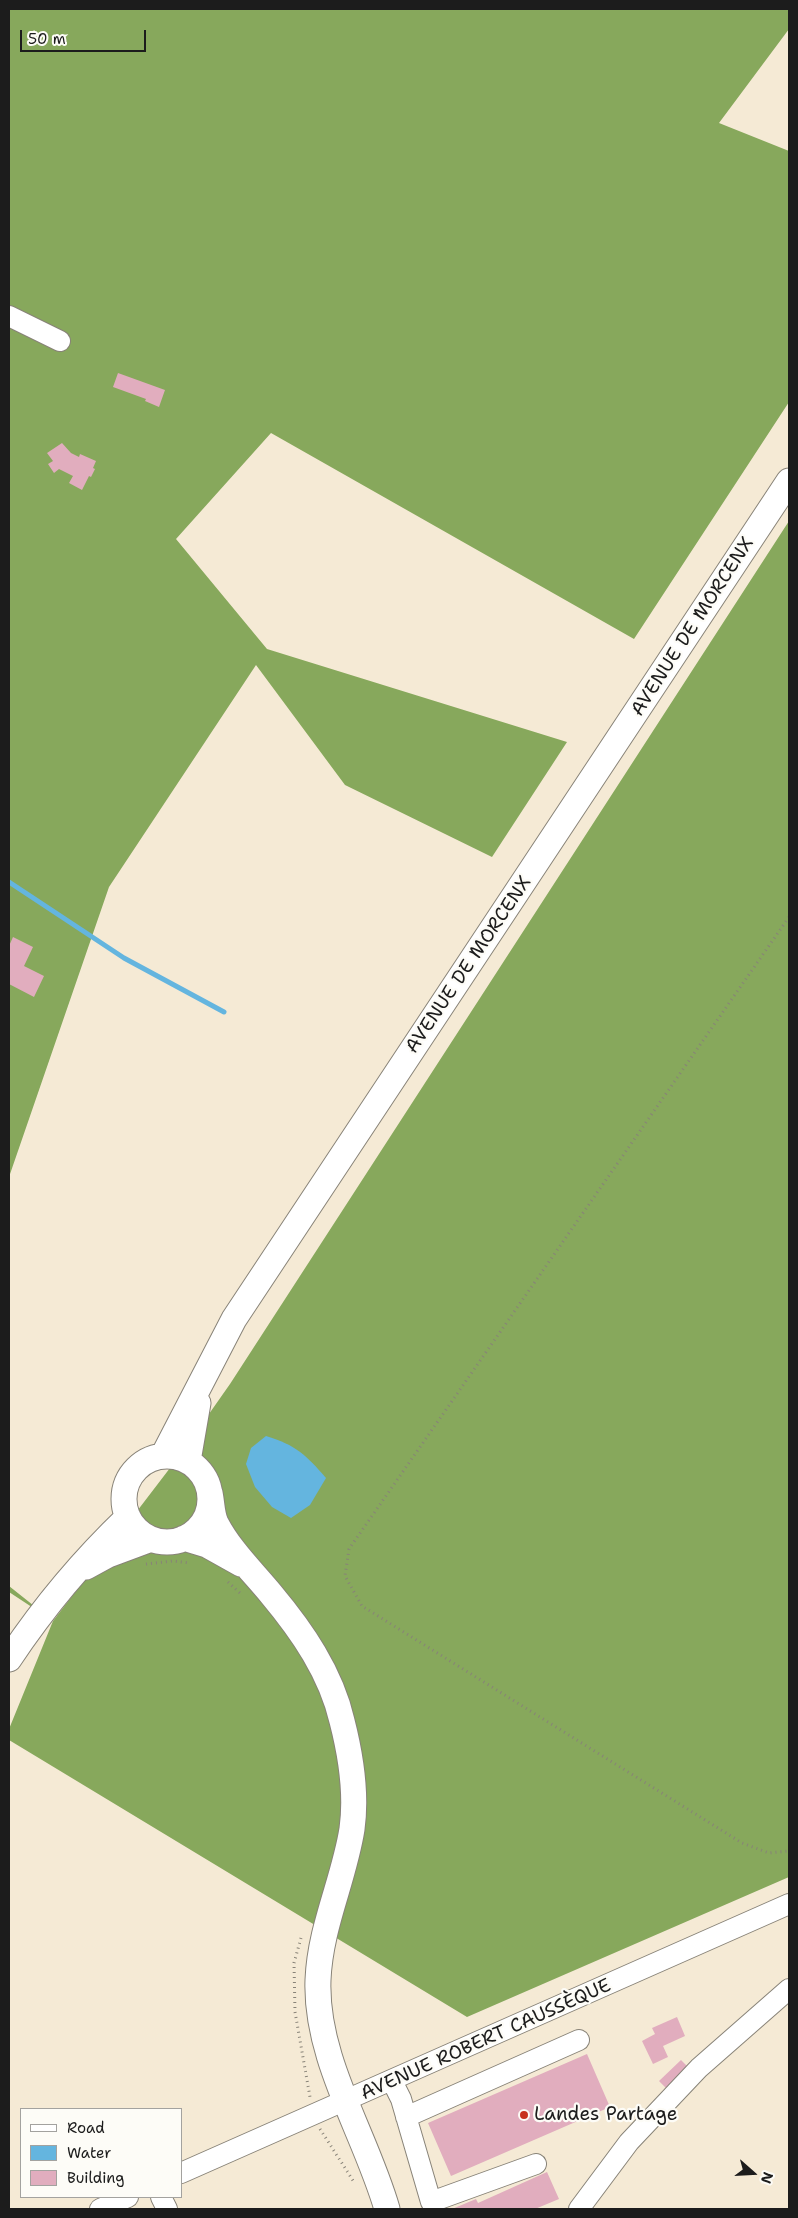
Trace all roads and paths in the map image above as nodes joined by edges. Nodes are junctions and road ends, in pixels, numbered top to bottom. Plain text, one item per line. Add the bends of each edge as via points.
1 (9, 316) edge
2 (60, 341) dead end
3 (789, 481) edge
4 (789, 917) edge
5 (202, 1378) junction
6 (162, 1456) junction
7 (188, 1461) junction
8 (210, 1493) junction
9 (128, 1517) junction
10 (184, 1538) junction
11 (151, 1539) junction
12 (196, 1564) dead end
13 (143, 1565) dead end
14 (77, 1572) junction
15 (236, 1574) junction
16 (241, 1594) dead end
17 (9, 1659) edge
18 (789, 1851) edge
19 (789, 1904) edge
20 (302, 1936) dead end
21 (789, 1989) edge
22 (579, 2040) dead end
23 (392, 2081) junction
24 (345, 2102) junction
25 (312, 2115) junction
26 (406, 2117) junction
27 (536, 2164) dead end
28 (182, 2173) edge
29 (358, 2189) dead end
30 (126, 2198) edge
31 (100, 2209) edge
32 (387, 2209) edge
33 (579, 2209) edge

1 - 2 street
3 - 5 main road, AVENUE DE MORCENX via 234,1319
4 - 18 path via 349,1550 346,1576 362,1606 742,1843 769,1853
5 - 6 main road, AVENUE DE MORCENX
5 - 7 main road
6 - 7 main road
6 - 9 main road via 138,1467 130,1478 124,1504
7 - 8 main road via 206,1480
8 - 10 main road via 210,1507 205,1520
8 - 15 main road via 215,1522
9 - 11 main road via 137,1530
9 - 14 main road
10 - 11 main road via 174,1542
10 - 15 main road via 207,1545
11 - 14 main road via 108,1555
12 - 13 path via 174,1561
14 - 17 main road via 32,1625
15 - 16 path
15 - 24 main road via 280,1605 313,1651 329,1681 350,1752 354,1798 352,1829 327,1922 318,1981 320,2012
19 - 23 street, AVENUE ROBERT CAUSSÈQUE
20 - 25 path via 294,1963 295,2012
21 - 33 street via 699,2068 630,2142
22 - 26 street
23 - 24 street, AVENUE ROBERT CAUSSÈQUE
23 - 26 street via 402,2099
24 - 25 street, AVENUE ROBERT CAUSSÈQUE
24 - 32 main road
25 - 28 street, AVENUE ROBERT CAUSSÈQUE
25 - 29 path
26 - 27 street via 431,2202
30 - 31 street

